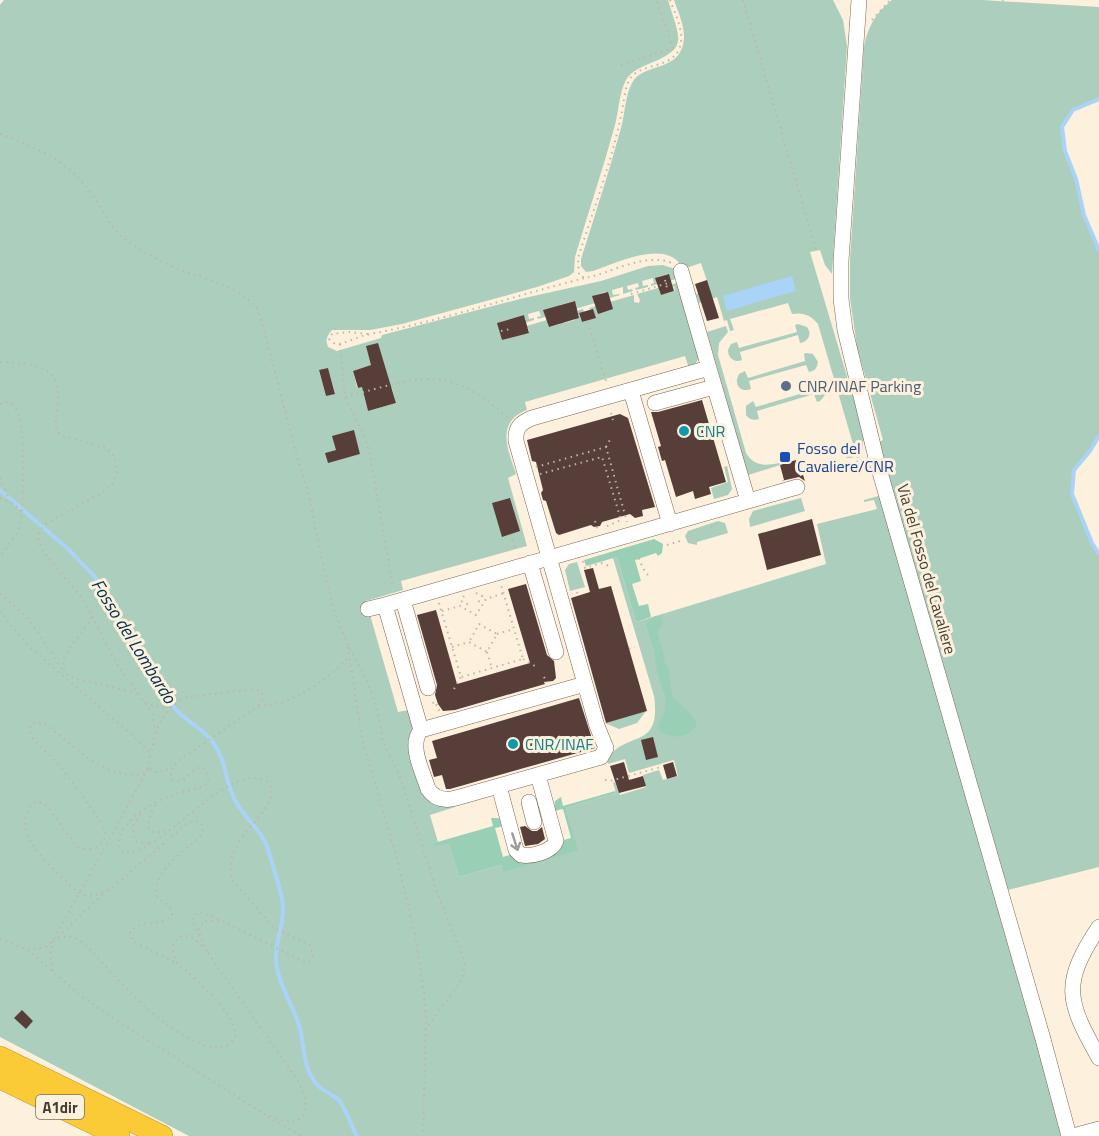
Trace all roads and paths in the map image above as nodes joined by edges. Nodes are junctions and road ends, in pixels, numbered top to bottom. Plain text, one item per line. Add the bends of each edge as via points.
1 (657, 0) edge
2 (670, 0) edge
3 (742, 0) edge
4 (859, 0) edge
5 (890, 0) edge
6 (1002, 0) edge
7 (1008, 0) edge
8 (869, 26) dead end
9 (621, 65) dead end
10 (0, 134) edge
11 (816, 250) dead end
12 (682, 275) junction
13 (585, 278) junction
14 (633, 292) dead end
15 (588, 322) dead end
16 (510, 329) dead end
17 (501, 331) dead end
18 (368, 334) junction
19 (340, 344) junction
20 (0, 362) edge
21 (709, 368) junction
22 (606, 381) dead end
23 (714, 387) junction
24 (631, 391) junction
25 (345, 397) junction
26 (655, 403) dead end
27 (0, 404) edge
28 (611, 413) dead end
29 (613, 420) dead end
30 (512, 422) dead end
31 (611, 438) dead end
32 (872, 440) junction
33 (606, 447) junction
34 (802, 466) dead end
35 (798, 467) dead end
36 (531, 468) dead end
37 (859, 468) dead end
38 (533, 476) dead end
39 (0, 478) edge
40 (797, 487) dead end
41 (0, 498) edge
42 (748, 501) junction
43 (9, 502) junction
44 (22, 516) junction
45 (595, 521) dead end
46 (669, 524) junction
47 (629, 528) dead end
48 (598, 531) junction
49 (511, 534) dead end
50 (599, 536) dead end
51 (683, 540) dead end
52 (667, 545) dead end
53 (628, 547) dead end
54 (516, 551) dead end
55 (0, 557) edge
56 (549, 558) junction
57 (530, 563) junction
58 (612, 567) dead end
59 (585, 568) dead end
60 (648, 575) dead end
61 (500, 580) dead end
62 (473, 591) dead end
63 (466, 592) dead end
64 (577, 592) dead end
65 (504, 593) junction
66 (0, 594) edge
67 (438, 597) dead end
68 (579, 597) dead end
69 (395, 602) junction
70 (478, 603) dead end
71 (469, 605) dead end
72 (368, 609) dead end
73 (0, 611) edge
74 (442, 611) junction
75 (476, 615) junction
76 (92, 616) junction
77 (479, 624) junction
78 (514, 629) junction
79 (498, 634) junction
80 (469, 642) junction
81 (347, 643) junction
82 (452, 647) junction
83 (635, 647) dead end
84 (629, 649) dead end
85 (488, 652) junction
86 (556, 652) dead end
87 (350, 657) junction
88 (523, 659) junction
89 (535, 666) dead end
90 (492, 668) junction
91 (64, 671) junction
92 (461, 677) junction
93 (585, 684) junction
94 (454, 689) dead end
95 (137, 693) junction
96 (430, 695) joint
97 (145, 703) junction
98 (258, 706) junction
99 (168, 709) junction
100 (442, 718) dead end
101 (421, 730) junction
102 (156, 734) junction
103 (150, 757) junction
104 (174, 765) junction
105 (150, 767) junction
106 (661, 767) dead end
107 (538, 775) junction
108 (605, 780) dead end
109 (499, 786) junction
110 (529, 802) dead end
111 (156, 803) junction
112 (141, 813) junction
113 (534, 822) dead end
114 (170, 830) junction
115 (154, 842) junction
116 (105, 892) junction
117 (79, 893) junction
118 (224, 922) junction
119 (1099, 927) edge
120 (0, 939) edge
121 (201, 939) junction
122 (54, 940) junction
123 (28, 950) junction
124 (208, 952) junction
125 (178, 964) junction
126 (54, 971) junction
127 (425, 1030) junction
128 (0, 1048) edge
129 (0, 1056) edge
130 (1099, 1058) edge
131 (0, 1078) edge
132 (113, 1112) junction
133 (261, 1113) junction
134 (1099, 1129) edge
135 (120, 1136) edge
136 (162, 1136) edge
137 (302, 1136) edge
138 (423, 1136) edge
139 (1071, 1136) edge

1 - 9 path via 673,48
2 - 13 path via 680,29 679,50 665,62 633,76 628,83 619,126 578,258 579,275
3 - 11 path
4 - 32 street, Via del Fosso del Cavaliere via 840,284 849,350
5 - 8 path
6 - 7 path
10 - 81 path via 65,164 124,238 166,264 230,286 259,311 309,496 329,594
12 - 13 path via 676,265 665,260
12 - 14 path via 666,284
12 - 21 street
13 - 18 path
15 - 22 path
16 - 17 path
18 - 19 path
18 - 19 path via 332,334 331,342
19 - 25 path
20 - 76 path via 37,365 46,370 59,389 55,429 60,435 106,448 114,456 117,472 112,485 47,524 38,538 42,550 77,591
21 - 23 street
21 - 24 street
23 - 26 street
23 - 42 street via 713,410 726,453
24 - 46 street
24 - 56 street via 532,418 517,428 516,441
25 - 30 path via 420,378 438,378 472,391
25 - 69 path via 370,454
27 - 44 path via 15,406 18,414 23,452
28 - 29 path
31 - 33 path
32 - 37 path via 865,442 864,451 856,458
32 - 139 street, Via del Fosso del Cavaliere
33 - 36 path
33 - 47 path
34 - 35 path
38 - 48 path via 602,457 621,520
39 - 43 path
40 - 42 street
41 - 43 path
42 - 46 street
43 - 44 path
44 - 55 path via 20,530
45 - 48 path
46 - 56 street
48 - 50 path
49 - 54 path
51 - 52 path
53 - 60 path
56 - 57 street
56 - 93 street
57 - 69 street
57 - 86 street
58 - 59 path via 601,563
61 - 65 path
62 - 70 path via 482,596
63 - 71 path via 461,601
64 - 68 path
65 - 75 path via 486,599
65 - 78 path
66 - 91 path via 28,618
67 - 74 path
69 - 72 street
69 - 96 street
69 - 101 street
73 - 103 path via 28,646 131,734
74 - 75 path via 460,606
74 - 82 path
75 - 77 path
76 - 91 path via 65,655
76 - 95 path
77 - 79 path
77 - 80 path
78 - 79 path
78 - 88 path
79 - 85 path
80 - 82 path
80 - 85 path
81 - 87 path
81 - 127 path via 368,683 383,742 399,774 465,963 463,978
82 - 92 path
83 - 84 path
85 - 90 path
87 - 98 path via 300,696
87 - 127 path via 362,739 415,934
88 - 89 path
88 - 90 path
90 - 92 path
91 - 95 path via 70,677
92 - 94 path
93 - 101 street via 499,715
93 - 107 street via 605,744 604,754
95 - 97 path
96 - 100 path
97 - 99 path
97 - 102 path via 152,713
98 - 99 path via 262,694 247,690 187,697
98 - 104 path
99 - 102 path
101 - 109 street via 415,746 431,793 449,800
102 - 103 path
103 - 105 path
104 - 105 path via 159,772
104 - 111 path via 170,775 175,782 184,781 198,768 208,772 209,782
105 - 117 path
105 - 117 path via 136,775 109,770 45,724 31,724 32,738 63,769 105,829 102,844 82,849 43,803 33,804 24,818 34,847
106 - 108 path
107 - 109 street
109 -> 107 street via 516,850 528,856 551,849 556,841
110 - 113 street
111 - 112 path
111 - 114 path via 148,820 149,829 156,833
112 - 115 path via 133,827 134,840
112 - 115 path via 124,827 119,841 121,850 130,853
114 - 115 path
114 - 118 path via 190,812 242,780 257,777 271,786 267,807 237,843 231,875 274,927 310,945 312,960 304,962
116 - 117 path via 93,896
116 - 122 path
116 - 125 path via 181,827 198,821 203,828 200,837 175,859 156,888 157,896 169,905 172,915 165,921 134,927 130,932 133,941
117 - 122 path
118 - 121 path via 204,921 199,930
118 - 121 path via 204,912 194,915 193,926
119 - 130 street via 1079,962 1072,992 1078,1019
120 - 123 path
121 - 124 path
122 - 123 path via 46,947
122 - 125 path via 66,936 79,939 146,1008 194,1041 215,1047 231,1043 236,1032 232,1018
122 - 126 path via 50,955
123 - 126 path
124 - 125 path via 193,938 183,935 172,947
124 - 133 path via 298,1081 306,1100 304,1115 296,1122
126 - 133 path via 113,1018
127 - 138 path
128 - 132 highway
129 - 132 highway, A1dir
131 - 135 highway, A1dir
132 - 136 highway, A1dir
133 - 137 path
134 - 139 street

